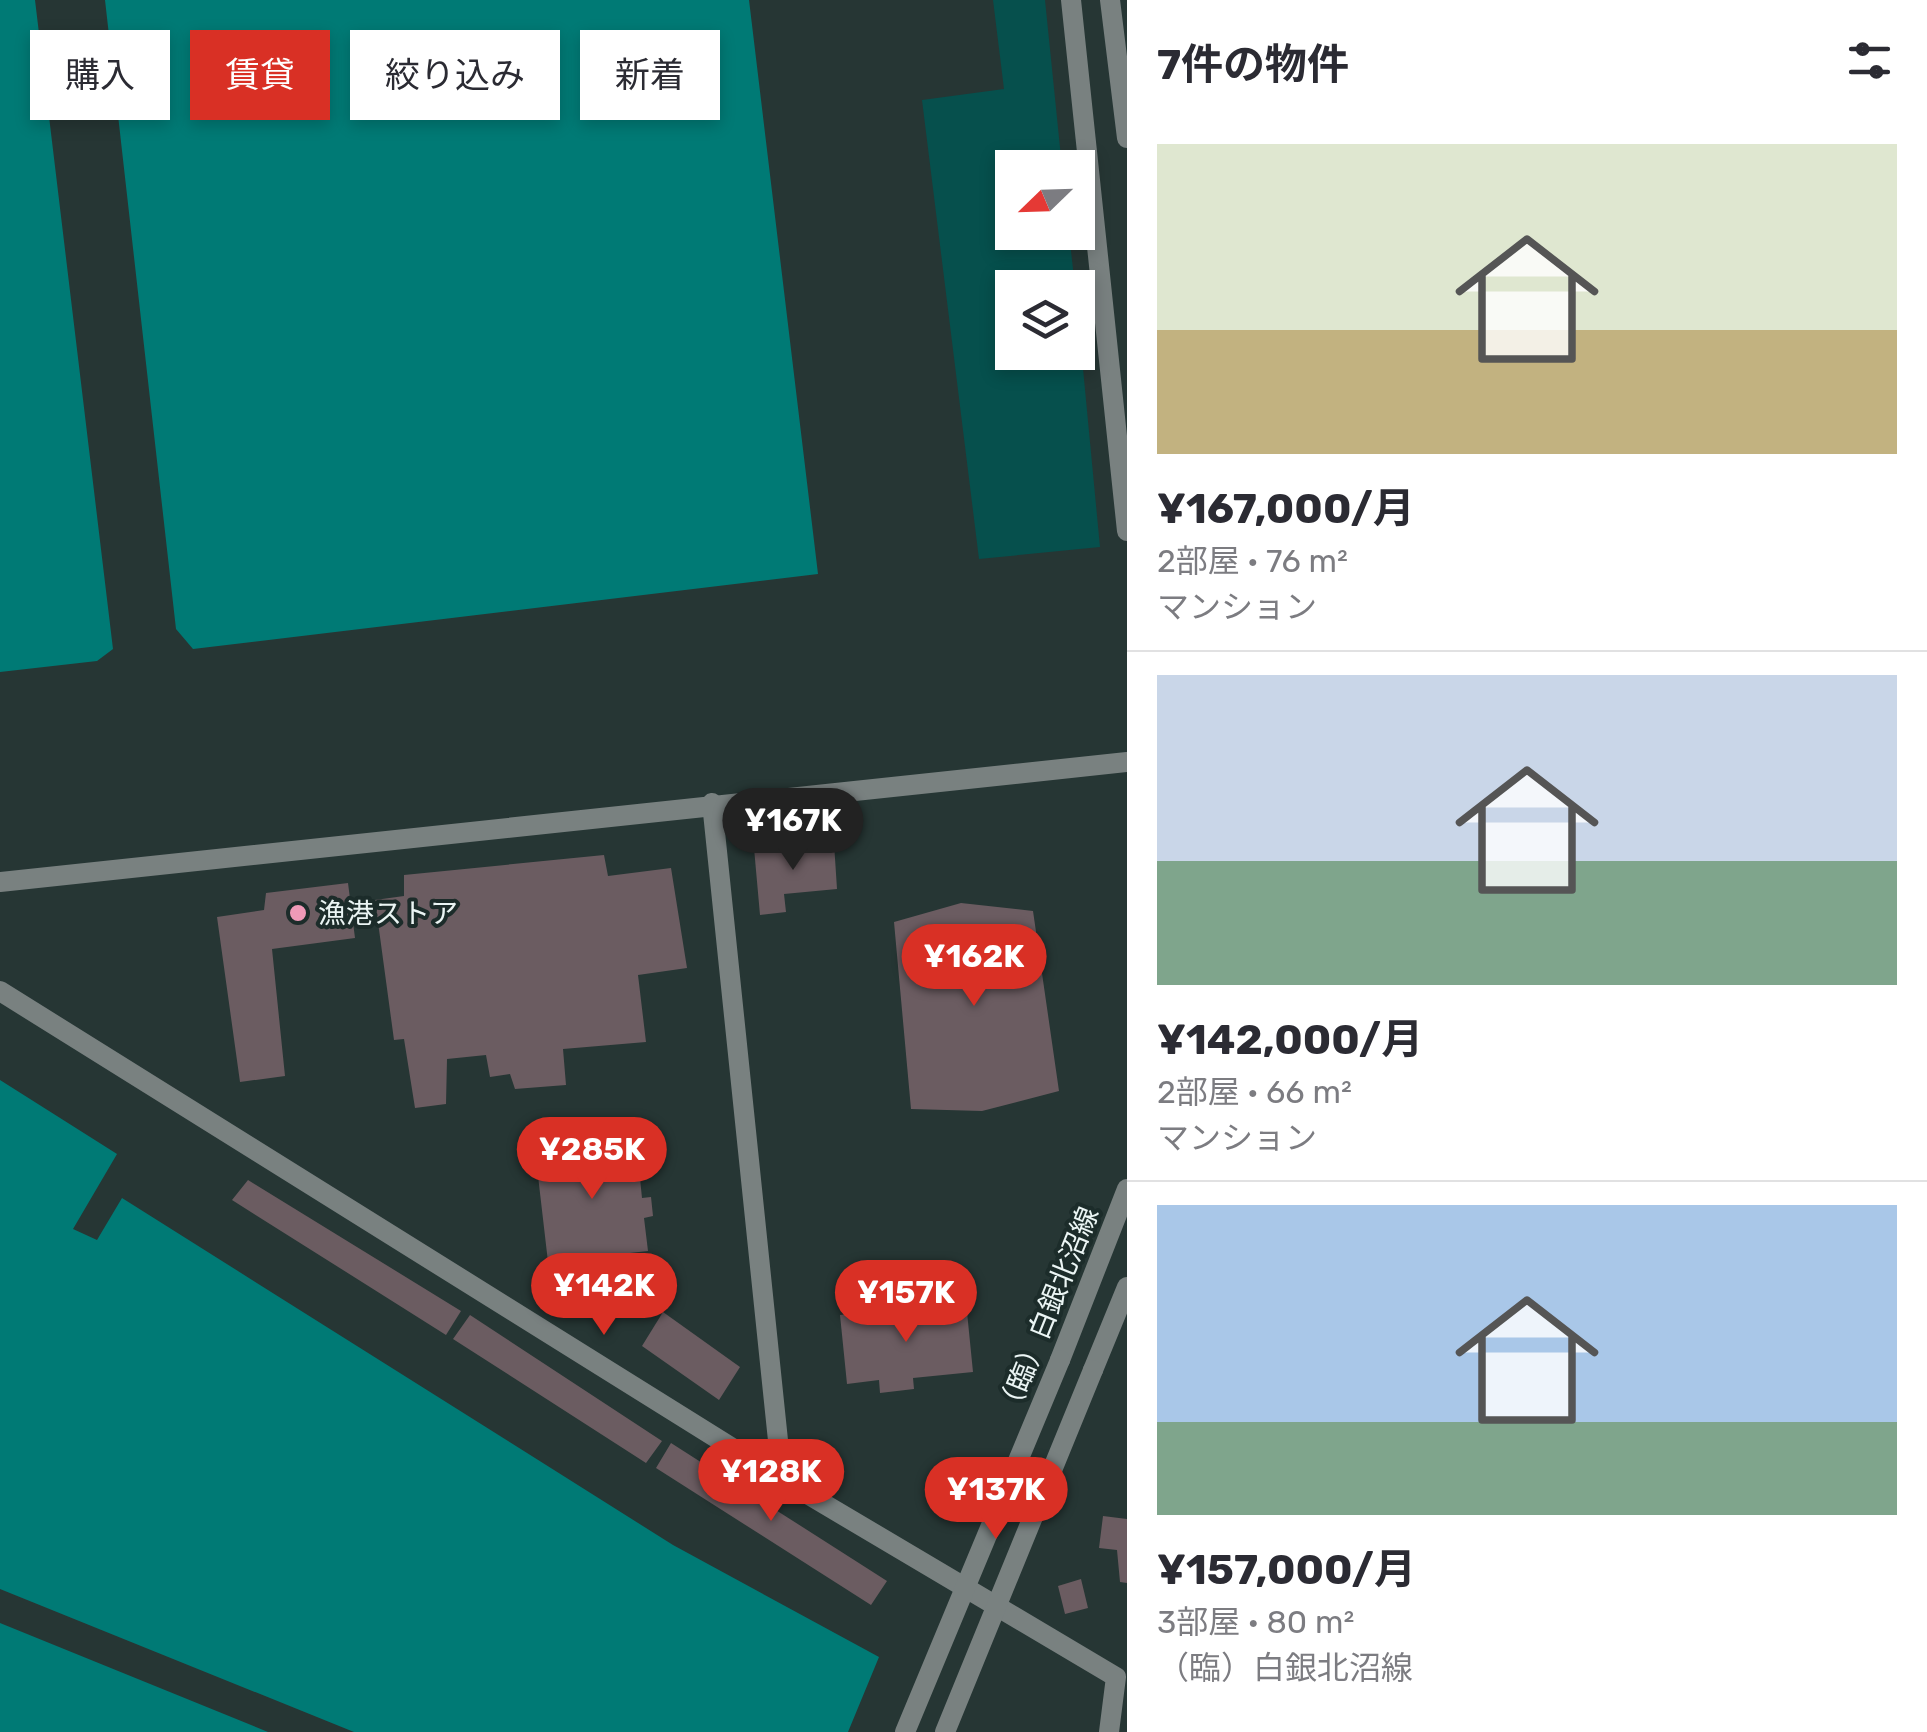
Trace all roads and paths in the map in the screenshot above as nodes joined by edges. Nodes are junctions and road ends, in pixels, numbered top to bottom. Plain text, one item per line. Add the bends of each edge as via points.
1 (1071, 0) edge
2 (1110, 0) edge
3 (1084, 118) junction
4 (1126, 126) edge
5 (1127, 138) edge
6 (1127, 531) edge
7 (1127, 762) edge
8 (712, 803) junction
9 (0, 882) edge
10 (0, 991) edge
11 (1127, 1189) edge
12 (1127, 1287) edge
13 (782, 1479) junction
14 (905, 1732) edge
15 (944, 1732) edge
16 (1110, 1732) edge

1 - 3 street
2 - 4 street
3 - 4 street
3 - 6 street
4 - 5 street
7 - 8 street
8 - 9 street
8 - 13 street
10 - 13 street
11 - 14 street, （臨）白銀北沼線, bridge
12 - 15 street, bridge
13 - 16 street via 1116,1677

